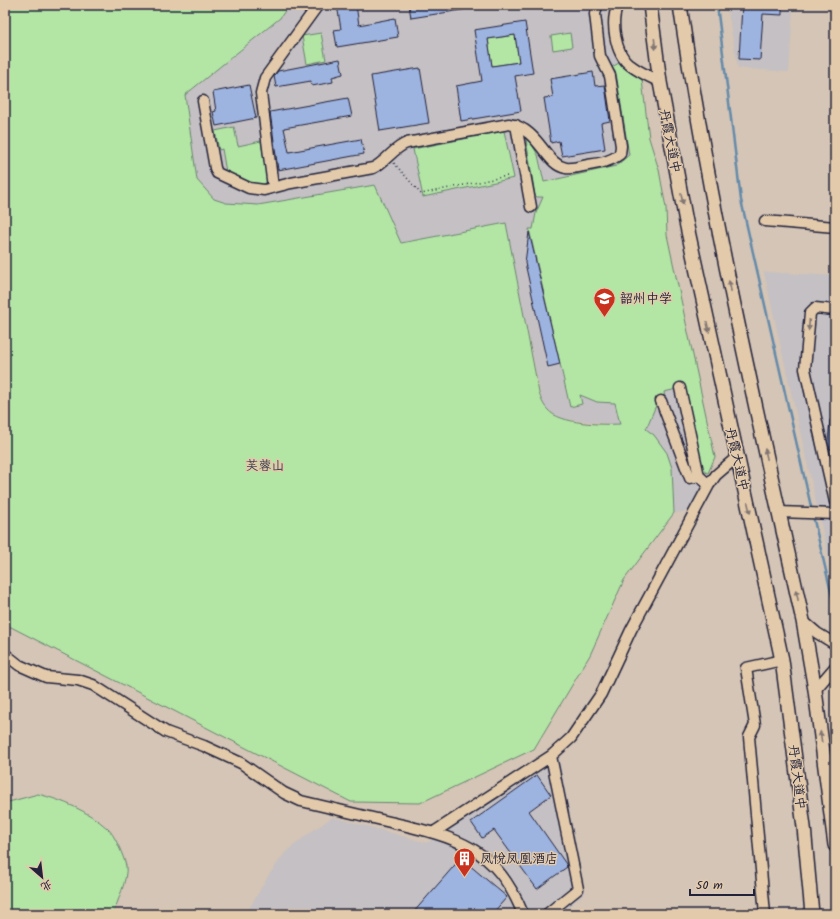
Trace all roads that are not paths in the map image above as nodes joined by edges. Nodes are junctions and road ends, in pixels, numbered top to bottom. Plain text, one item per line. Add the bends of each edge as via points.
1 (318, 5) edge
2 (598, 5) edge
3 (618, 5) edge
4 (650, 5) edge
5 (680, 5) edge
6 (615, 30) junction
7 (597, 33) junction
8 (660, 82) junction
9 (203, 101) dead end
10 (516, 125) junction
11 (273, 187) junction
12 (531, 208) dead end
13 (765, 221) dead end
14 (835, 227) edge
15 (835, 310) edge
16 (680, 388) dead end
17 (661, 401) dead end
18 (737, 457) junction
19 (699, 476) junction
20 (709, 485) junction
21 (835, 502) edge
22 (779, 512) junction
23 (835, 514) edge
24 (803, 621) junction
25 (835, 644) edge
26 (5, 654) edge
27 (782, 660) junction
28 (835, 667) edge
29 (815, 690) junction
30 (551, 756) junction
31 (434, 832) junction
32 (835, 838) edge
33 (523, 914) edge
34 (547, 914) edge
35 (766, 914) edge
36 (812, 914) edge

1 - 11 street via 262,85
2 - 7 street via 595,14
3 - 6 street via 614,14
4 -> 8 main road, 丹霞大道中
22 -> 5 main road via 712,201
6 - 7 street
6 - 8 street via 619,49 626,62
7 - 10 street via 600,56 610,76 621,146 620,154 606,162 567,168 558,165 530,133
8 -> 18 main road, 丹霞大道中 via 686,222
9 - 11 street via 218,173 249,188 264,190
10 - 11 street via 499,125 407,143 373,168
10 - 12 street
13 - 14 street
15 -> 21 street via 815,308 810,313 805,369
16 - 19 street
17 - 19 street via 690,478
18 - 20 street via 716,475
18 -> 27 main road, 丹霞大道中
19 - 20 street
20 - 30 street via 601,694 571,738
22 - 23 street
24 -> 22 main road
24 - 25 street via 816,633
24 - 29 main road
26 - 31 street via 19,665 46,677 78,680 93,685 166,732 204,746 241,764 300,801
27 - 35 street via 746,668 755,725 748,737
27 - 36 main road, 丹霞大道中 via 804,827
28 - 29 street
32 -> 29 main road
30 - 31 street
30 - 34 street via 578,889
31 - 33 street via 452,838 485,858 505,879

